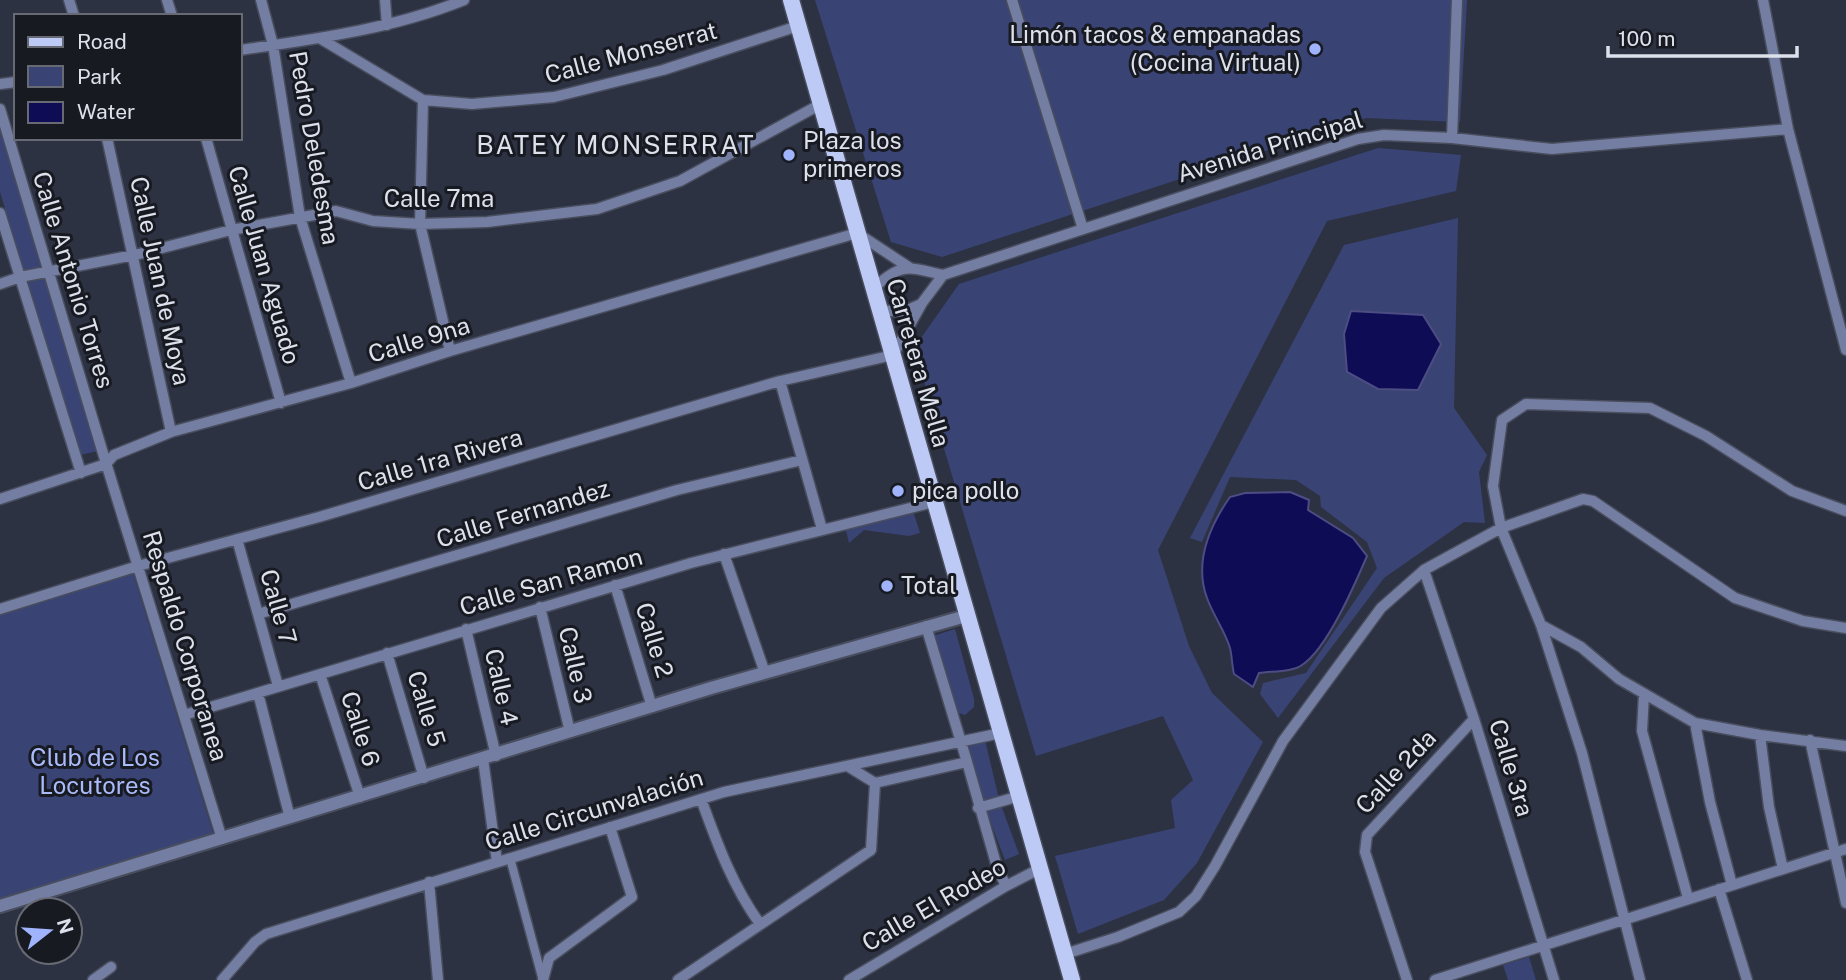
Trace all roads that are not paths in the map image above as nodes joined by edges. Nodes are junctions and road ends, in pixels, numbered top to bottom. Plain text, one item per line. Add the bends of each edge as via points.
1 (261, 0) edge
2 (385, 0) edge
3 (464, 0) edge
4 (791, 0) edge
5 (1012, 0) edge
6 (1457, 0) edge
7 (1763, 0) edge
8 (437, 5) edge
9 (387, 25) junction
10 (798, 26) junction
11 (321, 38) junction
12 (274, 45) junction
13 (242, 50) edge
14 (423, 100) junction
15 (821, 104) junction
16 (0, 109) edge
17 (1788, 129) junction
18 (1452, 138) junction
19 (107, 140) edge
20 (207, 140) edge
21 (0, 213) edge
22 (300, 217) junction
23 (420, 224) junction
24 (1083, 229) junction
25 (231, 230) junction
26 (858, 233) junction
27 (133, 255) junction
28 (910, 268) junction
29 (49, 272) junction
30 (943, 275) junction
31 (20, 277) junction
32 (0, 284) edge
33 (874, 288) junction
34 (922, 303) junction
35 (880, 310) junction
36 (1843, 328) edge
37 (1846, 350) edge
38 (450, 351) junction
39 (893, 355) junction
40 (780, 381) junction
41 (351, 383) junction
42 (281, 403) junction
43 (171, 432) junction
44 (802, 460) junction
45 (106, 464) junction
46 (81, 473) junction
47 (0, 499) edge
48 (934, 502) junction
49 (1846, 511) edge
50 (1501, 528) junction
51 (822, 529) junction
52 (237, 539) junction
53 (724, 554) junction
54 (138, 566) junction
55 (1424, 570) junction
56 (615, 585) junction
57 (540, 607) junction
58 (0, 610) edge
59 (258, 614) junction
60 (966, 616) junction
61 (1541, 625) junction
62 (926, 626) junction
63 (1846, 628) edge
64 (466, 629) junction
65 (387, 653) junction
66 (765, 673) junction
67 (320, 674) junction
68 (278, 686) junction
69 (258, 693) junction
70 (1644, 694) junction
71 (652, 707) junction
72 (184, 715) junction
73 (1474, 719) junction
74 (1695, 723) junction
75 (570, 732) junction
76 (1001, 733) junction
77 (1760, 735) junction
78 (961, 740) junction
79 (1810, 740) junction
80 (1846, 746) edge
81 (489, 757) junction
82 (967, 762) junction
83 (849, 767) junction
84 (424, 778) junction
85 (875, 783) junction
86 (1020, 796) junction
87 (360, 797) junction
88 (701, 799) junction
89 (978, 807) junction
90 (290, 818) junction
91 (610, 827) junction
92 (222, 839) junction
93 (1841, 850) edge
94 (510, 858) junction
95 (497, 862) junction
96 (1041, 868) junction
97 (1783, 869) junction
98 (429, 882) junction
99 (1732, 885) junction
100 (1006, 886) junction
101 (1718, 889) junction
102 (1688, 898) junction
103 (1846, 903) edge
104 (0, 906) edge
105 (1626, 918) junction
106 (760, 923) junction
107 (1543, 944) junction
108 (1065, 954) junction
109 (111, 967) dead end
110 (435, 979) edge
111 (543, 979) edge
112 (93, 980) edge
113 (222, 980) edge
114 (678, 980) edge
115 (849, 980) edge
116 (1072, 980) edge
117 (1407, 980) edge
118 (1435, 980) edge
119 (1554, 980) edge
120 (1640, 980) edge
121 (1747, 980) edge

1 - 12 street, Pedro Deledesma
2 - 9 street
3 - 8 street
4 - 10 main road, Carretera Mella
5 - 24 street
6 - 18 street
7 - 17 street
8 - 9 street
9 - 11 street
10 - 14 street, Calle Monserrat via 663,70 554,97 472,104
10 - 15 main road, Carretera Mella
11 - 12 street
11 - 14 street, Calle Monserrat
12 - 13 street
12 - 22 street, Pedro Deledesma
14 - 23 street
15 - 23 street, Calle 7ma via 680,181 597,209 487,222
15 - 26 main road, Carretera Mella
16 - 29 street, Calle Antonio Torres
17 - 18 street, Avenida Principal via 1552,149
17 - 36 street
18 - 24 street, Avenida Principal via 1384,135 1358,139
19 - 27 street, Calle Juan de Moya
20 - 25 street, Calle Juan Aguado
21 - 31 street
22 - 23 street, Calle 7ma via 336,211 373,221
22 - 25 street, Calle 7ma
22 - 41 street, Pedro Deledesma
23 - 38 street
24 - 30 street, Avenida Principal
25 - 27 street, Calle 7ma
25 - 42 street, Calle Juan Aguado
26 - 28 street
26 - 33 main road, Carretera Mella
26 - 38 street, Calle 9na
27 - 29 street, Calle 7ma
27 - 43 street, Calle Juan de Moya
28 - 30 street
28 - 33 street via 898,269
29 - 31 street, Calle 7ma
29 - 45 street, Calle Antonio Torres
30 - 34 street
31 - 32 street, Calle 7ma
31 - 46 street
33 - 35 main road, Carretera Mella
34 - 35 street via 903,313
34 - 39 street
35 - 39 main road, Carretera Mella
36 - 37 street
38 - 41 street, Calle 9na
39 - 40 street, Calle 1ra Rivera
39 - 48 main road, Carretera Mella
40 - 44 street
40 - 52 street, Calle 1ra Rivera
41 - 42 street, Calle 9na
42 - 43 street, Calle 9na
43 - 45 street, Calle 9na via 114,455
44 - 51 street
44 - 59 street, Calle Fernandez via 677,490
45 - 46 street, Calle 9na
45 - 54 street, Respaldo Corporanea
46 - 47 street, Calle 9na
48 - 51 street, Calle San Ramon
48 - 60 main road, Carretera Mella
49 - 50 street via 1792,491 1706,436 1650,408 1526,404 1502,420 1493,486
50 - 55 street
50 - 61 street
50 - 63 street via 1583,499 1593,501 1735,598 1803,621
51 - 53 street, Calle San Ramon
52 - 54 street, Calle 1ra Rivera
52 - 59 street, Calle 7
53 - 56 street, Calle San Ramon
53 - 66 street
54 - 58 street, Calle 1ra Rivera
54 - 72 street, Respaldo Corporanea
55 - 73 street, Calle 3ra
55 - 108 street via 1381,608 1283,740 1196,896 1179,912
56 - 57 street, Calle San Ramon
56 - 71 street, Calle 2
57 - 64 street, Calle San Ramon
57 - 75 street, Calle 3
59 - 68 street, Calle 7
60 - 62 street
60 - 76 main road, Carretera Mella
61 - 70 street via 1581,647
61 - 105 street via 1582,753
62 - 66 street
62 - 78 street
64 - 65 street, Calle San Ramon
64 - 81 street, Calle 4
65 - 67 street, Calle San Ramon
65 - 84 street, Calle 5
66 - 71 street
67 - 68 street, Calle San Ramon
67 - 87 street, Calle 6
68 - 69 street, Calle San Ramon
69 - 72 street, Calle San Ramon
69 - 90 street
70 - 74 street
70 - 102 street via 1642,731
71 - 75 street
72 - 92 street, Respaldo Corporanea
73 - 107 street, Calle 3ra
73 - 117 street, Calle 2da via 1367,835 1365,852
74 - 77 street
74 - 99 street
75 - 81 street
76 - 78 street, Calle Circunvalación
76 - 86 main road, Carretera Mella
77 - 79 street
77 - 97 street
78 - 82 street
78 - 83 street, Calle Circunvalación
79 - 80 street
79 - 93 street
81 - 84 street
81 - 95 street, Calle 4
82 - 85 street
82 - 89 street
83 - 85 street
83 - 88 street, Calle Circunvalación
84 - 87 street
85 - 106 street via 871,850
86 - 89 street
86 - 96 main road, Carretera Mella
87 - 90 street
88 - 91 street, Calle Circunvalación
88 - 106 street via 723,861
89 - 100 street
90 - 92 street
91 - 94 street, Calle Circunvalación
91 - 111 street via 632,897 549,958
92 - 104 street
93 - 97 street
93 - 103 street
94 - 95 street, Calle Circunvalación
94 - 111 street
95 - 98 street, Calle Circunvalación
96 - 100 street, Calle El Rodeo
96 - 108 main road, Carretera Mella
97 - 99 street
98 - 110 street
98 - 113 street, Calle Circunvalación via 266,934
99 - 101 street
100 - 115 street, Calle El Rodeo
101 - 102 street
101 - 121 street
102 - 105 street
105 - 107 street
105 - 120 street
106 - 114 street
107 - 118 street
107 - 119 street, Calle 3ra
108 - 116 main road, Carretera Mella
109 - 112 street

